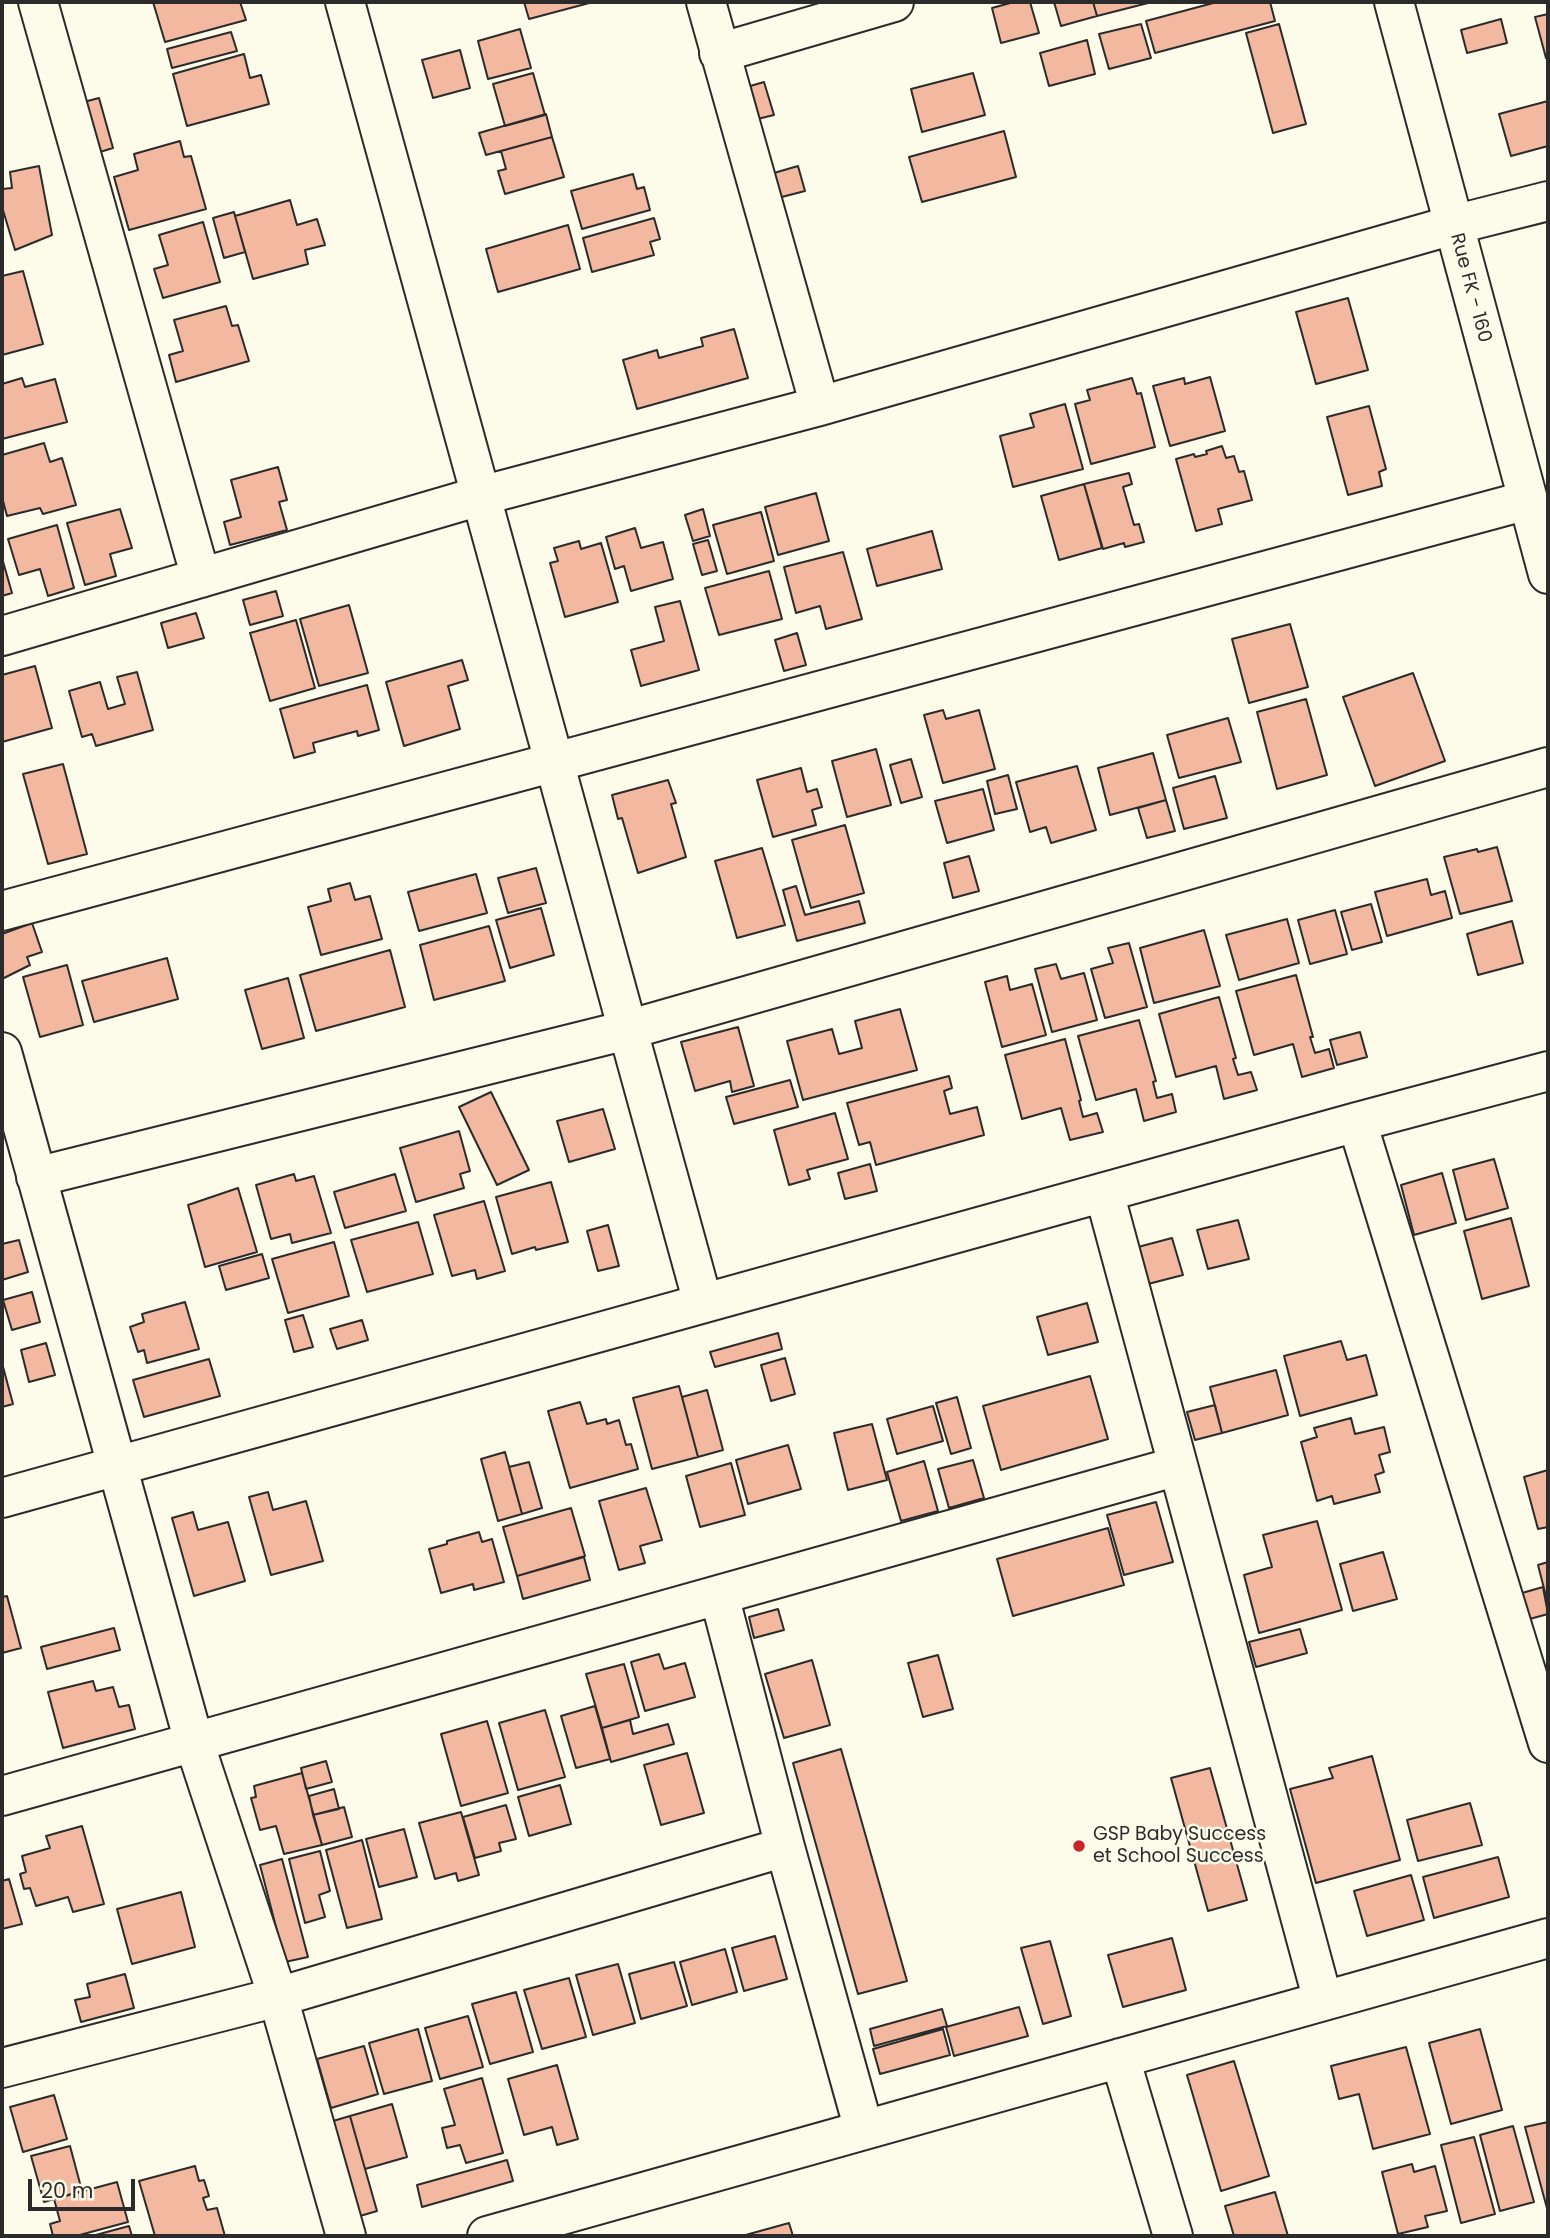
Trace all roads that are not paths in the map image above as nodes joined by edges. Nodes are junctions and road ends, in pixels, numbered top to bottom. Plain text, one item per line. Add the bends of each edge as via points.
1 (38, 2) edge
2 (345, 2) edge
3 (706, 2) edge
4 (894, 2) edge
5 (1394, 2) edge
6 (719, 53) junction
7 (1548, 201) edge
8 (1453, 225) junction
9 (820, 406) junction
10 (481, 496) junction
11 (1528, 500) junction
12 (1548, 573) edge
13 (201, 578) junction
14 (2, 636) edge
15 (554, 763) junction
16 (1548, 767) edge
17 (2, 911) edge
18 (627, 1030) junction
19 (2, 1052) edge
20 (1548, 1071) edge
21 (1357, 1122) junction
22 (36, 1177) junction
23 (1104, 1192) junction
24 (703, 1303) junction
25 (1178, 1465) junction
26 (117, 1466) junction
27 (2, 1498) edge
28 (719, 1595) junction
29 (194, 1742) junction
30 (1548, 1743) edge
31 (2, 1796) edge
32 (785, 1847) junction
33 (1548, 1938) edge
34 (278, 1997) junction
35 (1324, 2001) junction
36 (1120, 2058) junction
37 (2, 2068) edge
38 (864, 2130) junction
39 (346, 2236) edge
40 (487, 2236) edge
41 (1173, 2236) edge

1 - 13 street
2 - 10 street
3 - 6 street
4 - 6 street
5 - 8 street, Rue FK - 160
6 - 9 street
7 - 8 street
8 - 9 street
8 - 11 street, Rue FK - 160
9 - 10 street
10 - 13 street
10 - 15 street
11 - 12 street, Rue FK - 160
11 - 15 street
13 - 14 street
15 - 17 street
15 - 18 street
16 - 18 street
18 - 22 street
18 - 24 street
19 - 22 street
20 - 21 street
21 - 23 street
21 - 30 street
22 - 26 street
23 - 24 street
23 - 25 street
24 - 26 street
25 - 28 street
25 - 35 street
26 - 27 street
26 - 29 street
28 - 29 street
28 - 32 street
29 - 31 street
29 - 34 street
32 - 34 street
32 - 38 street
33 - 35 street
34 - 37 street
34 - 39 street
35 - 36 street
36 - 38 street
36 - 41 street
38 - 40 street

